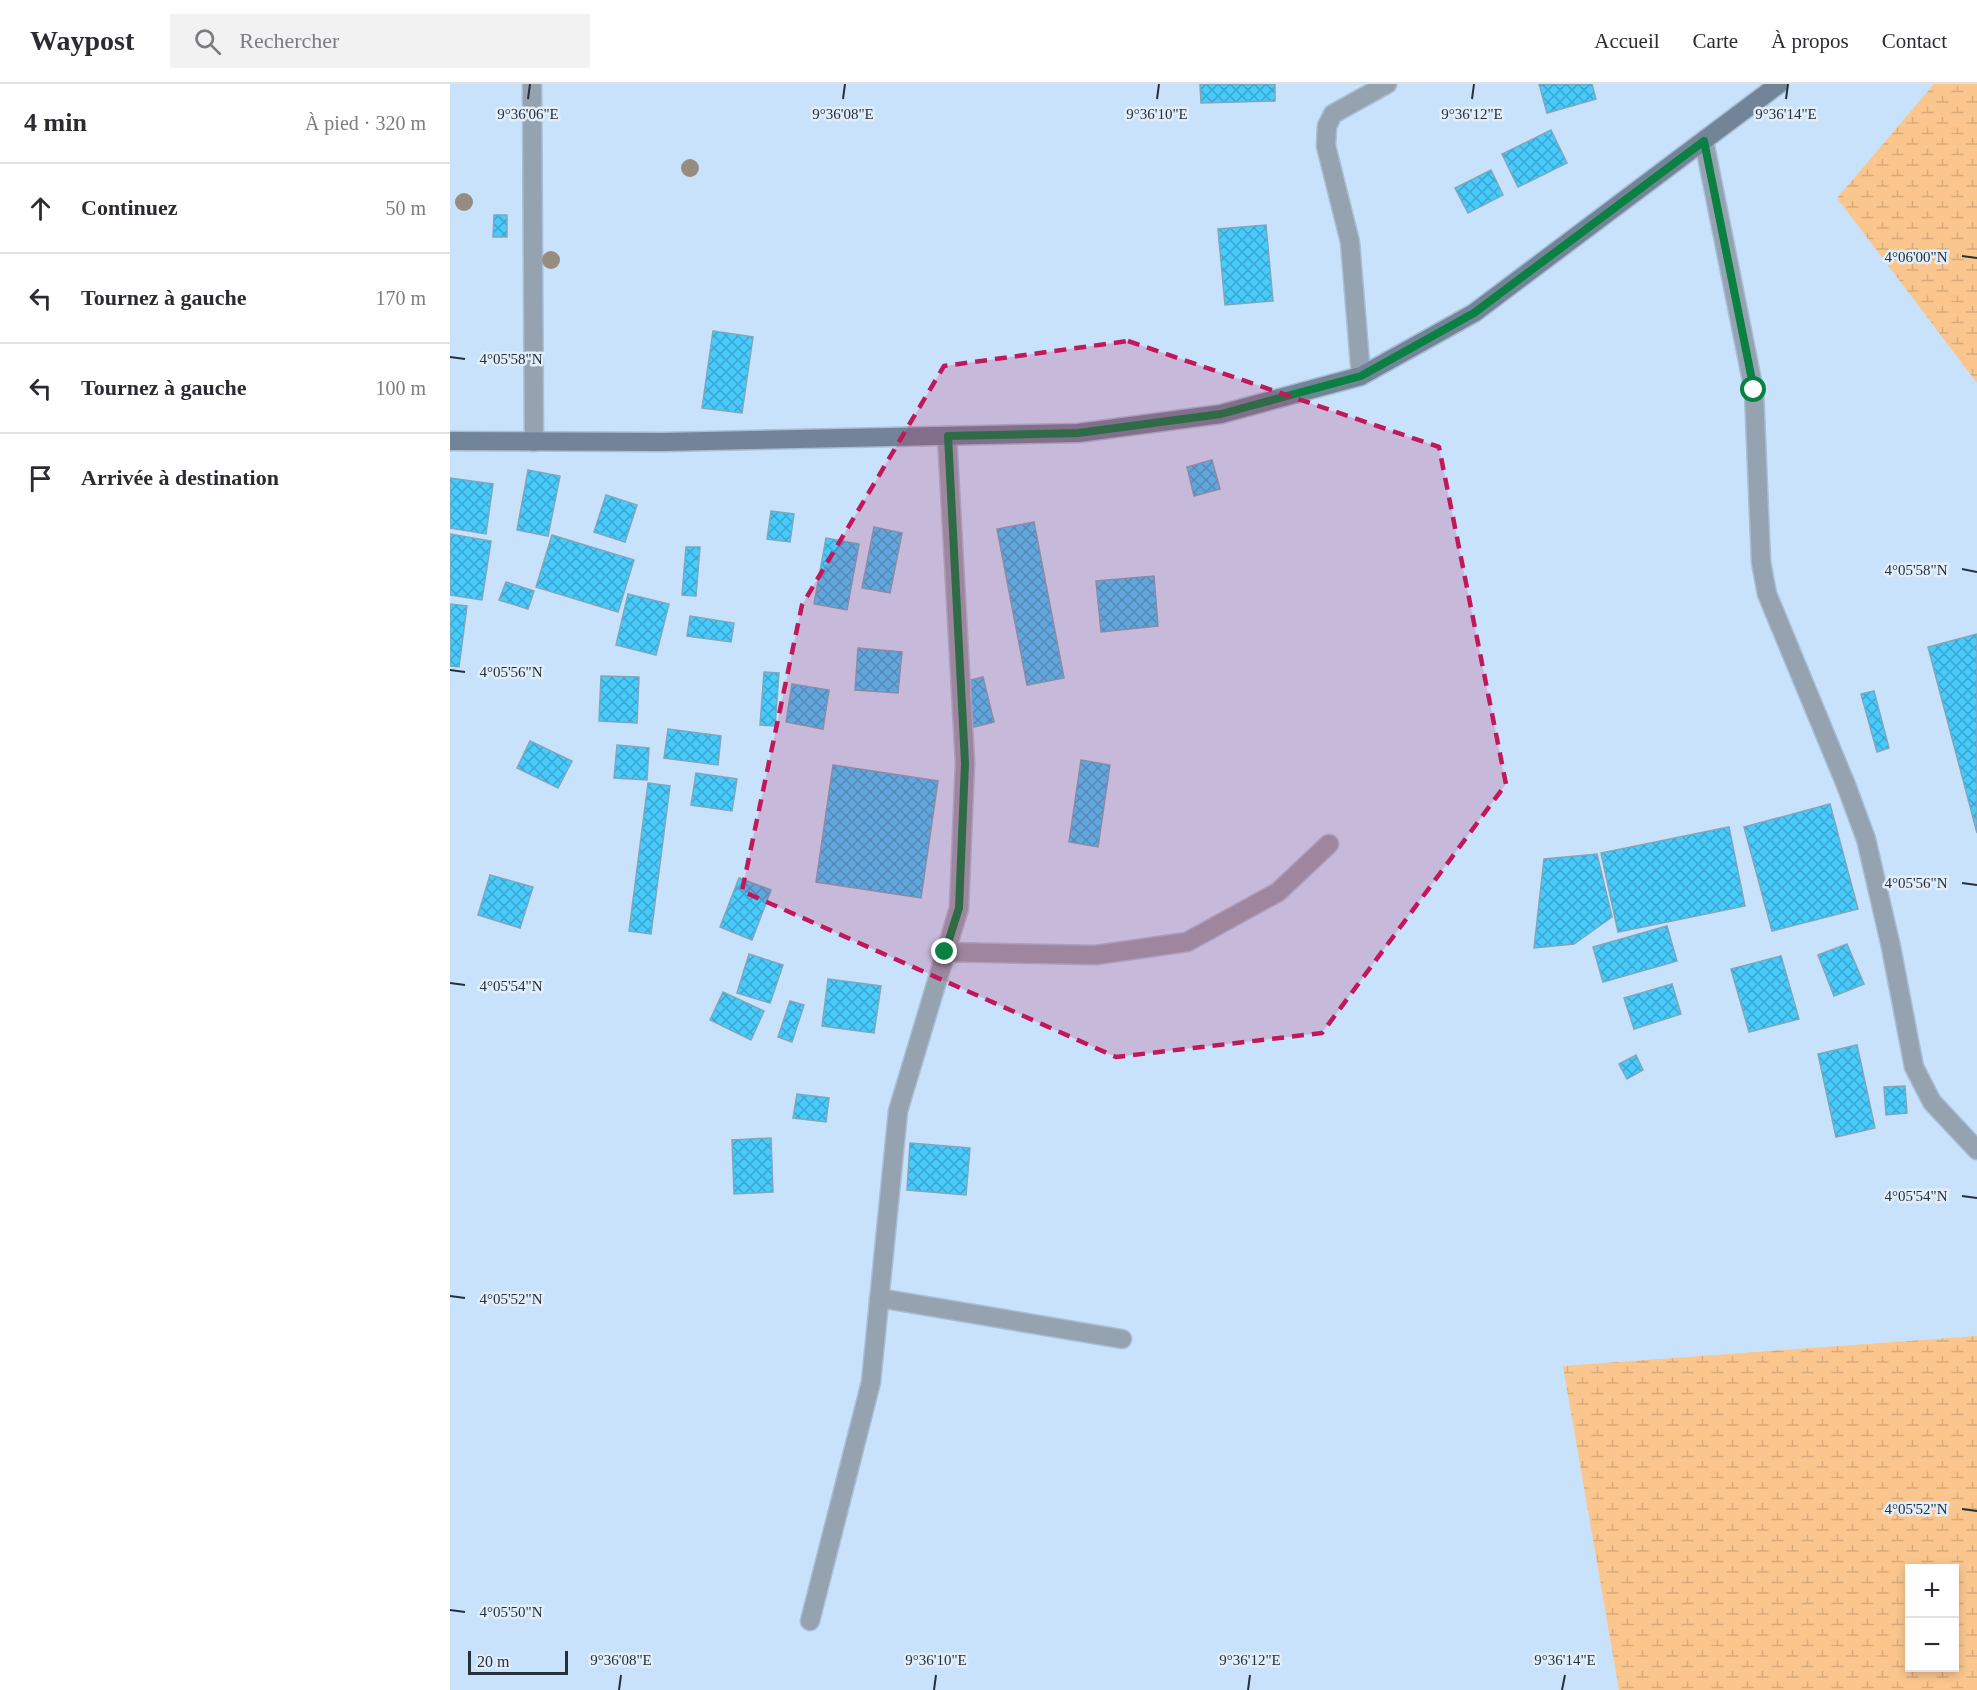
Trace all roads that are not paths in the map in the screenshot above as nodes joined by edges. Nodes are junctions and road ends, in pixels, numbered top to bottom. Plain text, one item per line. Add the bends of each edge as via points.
1 (532, 84) edge
2 (1387, 84) edge
3 (1779, 84) edge
4 (1704, 141) junction
5 (1361, 376) junction
6 (948, 436) junction
7 (450, 441) edge
8 (534, 442) junction
9 (1329, 844) dead end
10 (945, 952) junction
11 (1977, 1150) edge
12 (879, 1299) junction
13 (1122, 1339) dead end
14 (810, 1621) dead end

1 - 8 street
2 - 5 street via 1333,114 1327,126 1326,146 1350,242
3 - 4 main road
4 - 5 main road via 1474,313
4 - 11 street via 1754,390 1761,562 1767,594 1866,838 1914,1067 1932,1102
5 - 6 main road via 1221,414 1078,433
6 - 8 main road
6 - 10 street via 965,763 959,908
7 - 8 main road
9 - 10 street via 1278,892 1187,942 1096,955
10 - 12 street via 898,1111
12 - 13 street
12 - 14 street via 871,1382

